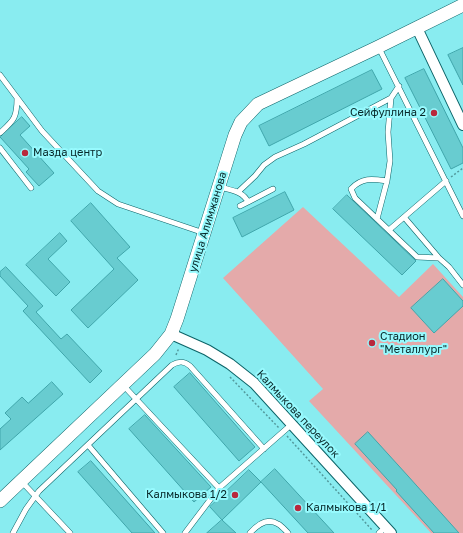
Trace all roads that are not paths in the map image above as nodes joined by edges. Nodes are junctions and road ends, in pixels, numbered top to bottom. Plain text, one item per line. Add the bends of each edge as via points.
1 (463, 5) edge
2 (417, 28) junction
3 (378, 47) junction
4 (0, 75) edge
5 (399, 86) junction
6 (17, 97) junction
7 (391, 98) junction
8 (463, 125) edge
9 (0, 133) edge
10 (0, 148) edge
11 (387, 181) junction
12 (446, 181) junction
13 (219, 186) junction
14 (31, 188) dead end
15 (273, 189) dead end
16 (238, 192) junction
17 (248, 202) junction
18 (240, 206) dead end
19 (463, 216) edge
20 (404, 217) junction
21 (377, 219) junction
22 (389, 230) junction
23 (204, 233) junction
24 (439, 258) junction
25 (463, 285) edge
26 (171, 334) junction
27 (122, 384) junction
28 (137, 399) junction
29 (292, 424) junction
30 (88, 445) junction
31 (264, 449) junction
32 (21, 481) junction
33 (220, 488) junction
34 (35, 496) junction
35 (0, 500) edge
36 (385, 531) edge
37 (13, 533) edge
38 (70, 533) edge
39 (163, 533) edge
40 (185, 533) edge
41 (250, 533) edge
42 (288, 533) edge

1 - 2 street, улица Алимжанова
2 - 3 street, улица Алимжанова
2 - 8 street
3 - 5 lane
3 - 13 street, улица Алимжанова via 258,104 242,122 235,135
4 - 6 lane
5 - 7 lane
5 - 12 lane
6 - 9 lane via 16,117
6 - 23 lane via 42,131 98,191 118,204
7 - 11 lane via 388,132 390,161
7 - 16 lane via 275,157
10 - 14 lane
11 - 21 lane
11 - 21 lane via 367,179 351,189 355,198
12 - 19 lane
12 - 20 lane
13 - 16 lane
13 - 23 street, улица Алимжанова
15 - 17 lane
16 - 17 lane via 246,197
17 - 18 lane
20 - 22 lane
20 - 24 lane
21 - 22 lane
22 - 24 lane via 417,257
23 - 26 street, улица Алимжанова
24 - 25 lane
26 - 27 street, улица Алимжанова via 155,354
26 - 29 street, Калмыкова переулок via 207,350 230,364 254,383
27 - 28 lane
27 - 32 street, улица Алимжанова
28 - 30 lane
28 - 31 lane via 172,365 187,363
28 - 33 lane
29 - 31 lane
29 - 36 street, Калмыкова переулок
30 - 34 lane
30 - 39 lane
31 - 33 lane
32 - 34 lane
32 - 35 street, улица Алимжанова
33 - 40 lane
34 - 37 lane
34 - 38 lane
41 - 42 lane via 257,525 271,522 278,523

